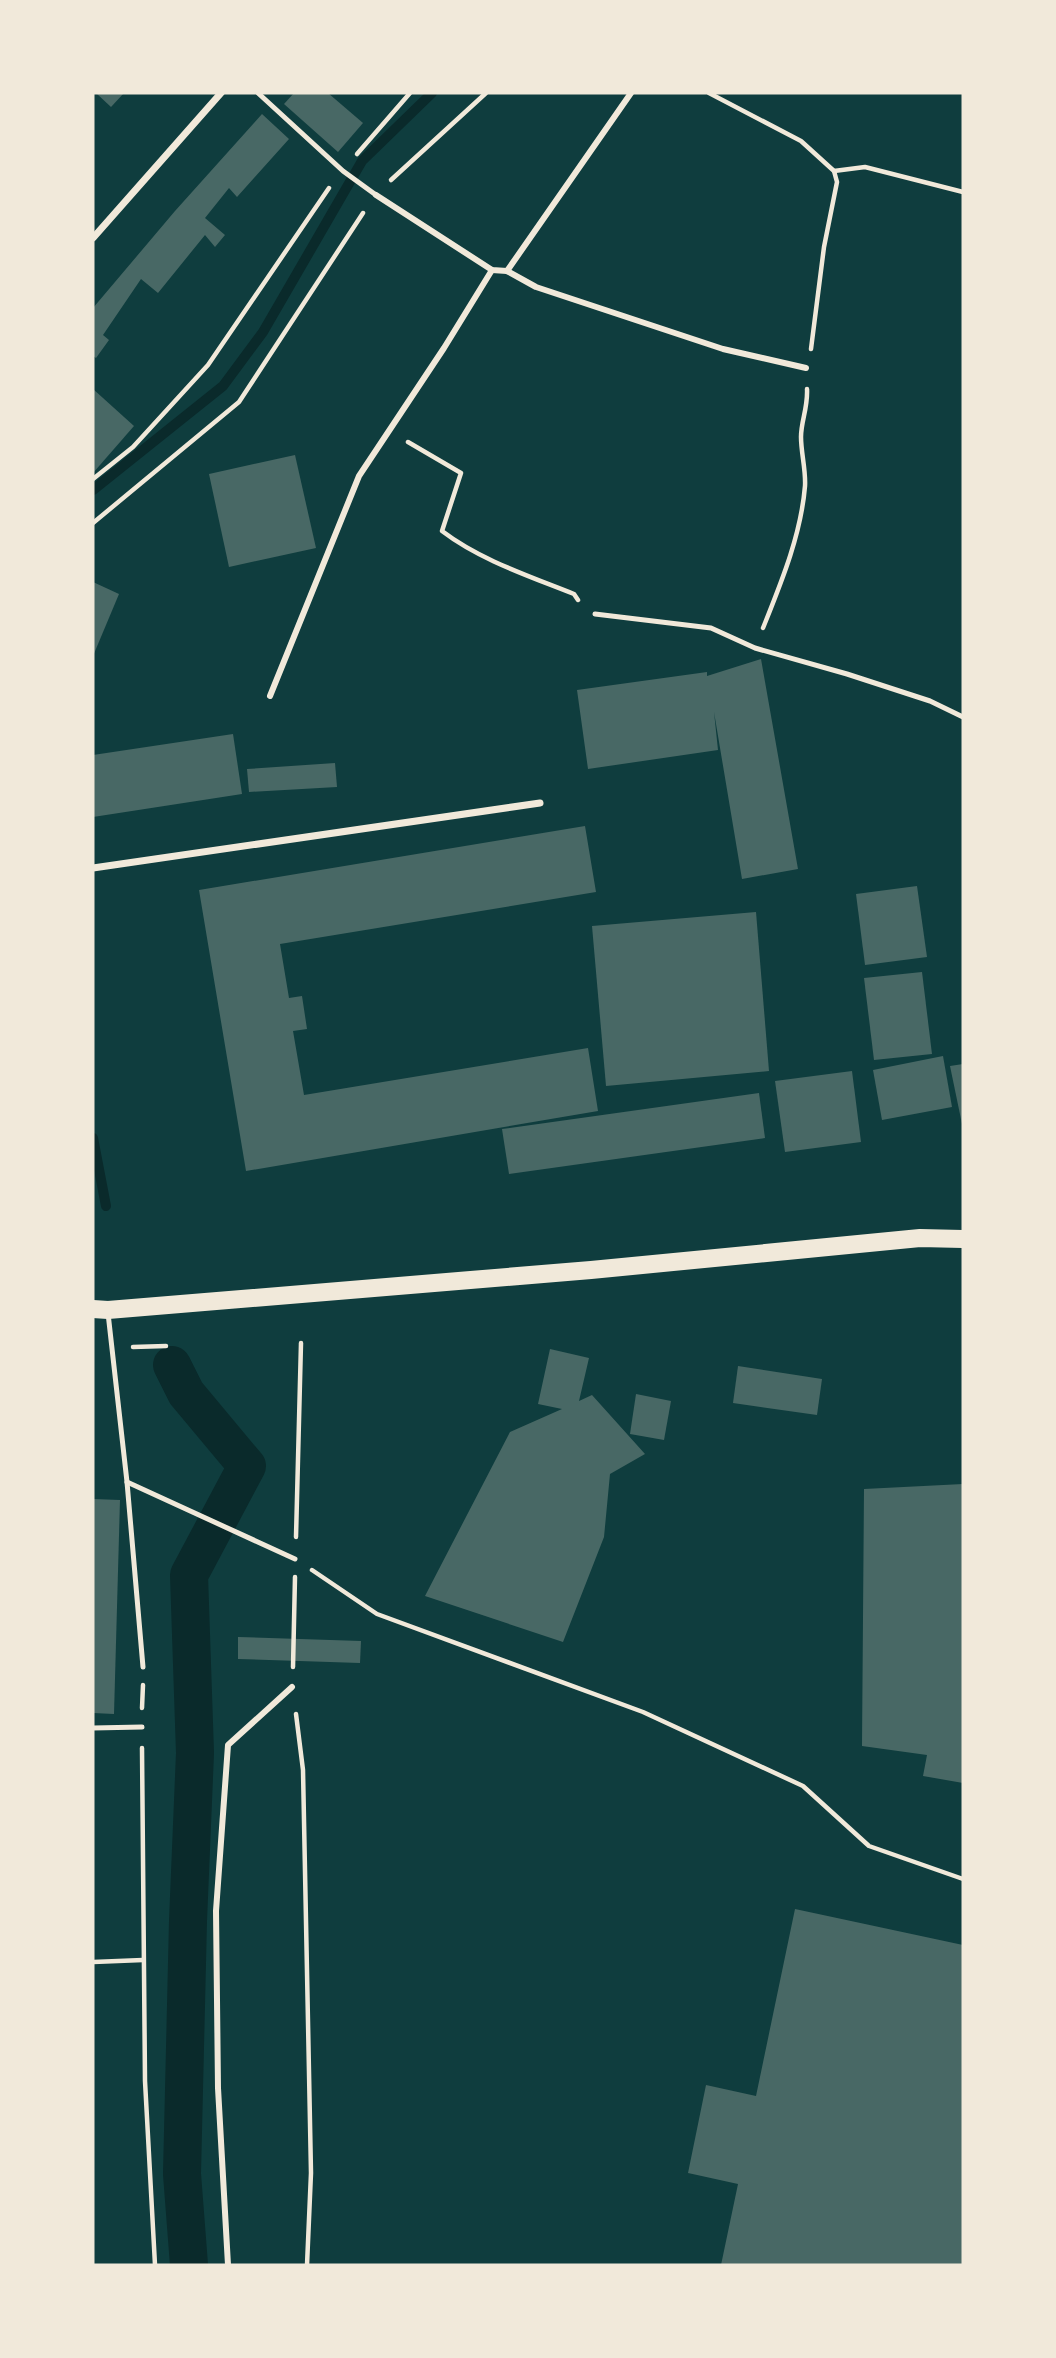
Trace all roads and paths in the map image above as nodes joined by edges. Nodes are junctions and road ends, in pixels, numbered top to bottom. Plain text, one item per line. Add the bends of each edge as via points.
1 (221, 93) edge
2 (258, 93) edge
3 (411, 93) edge
4 (485, 93) edge
5 (631, 93) edge
6 (834, 171) dead end
7 (346, 173) junction
8 (963, 192) edge
9 (376, 195) junction
10 (93, 238) edge
11 (492, 270) junction
12 (507, 271) junction
13 (806, 368) dead end
14 (389, 431) junction
15 (93, 479) edge
16 (93, 523) edge
17 (595, 614) joint
18 (270, 696) dead end
19 (963, 717) edge
20 (540, 803) dead end
21 (93, 868) edge
22 (963, 1239) edge
23 (93, 1297) edge
24 (100, 1309) edge
25 (301, 1343) dead end
26 (166, 1346) dead end
27 (132, 1347) dead end
28 (127, 1482) junction
29 (295, 1559) junction
30 (143, 1667) joint
31 (292, 1687) junction
32 (142, 1727) junction
33 (93, 1728) edge
34 (963, 1879) edge
35 (143, 1960) junction
36 (93, 1962) edge
37 (155, 2265) edge
38 (228, 2265) edge
39 (307, 2265) edge

1 - 10 street
2 - 7 lane
3 - 7 path
4 - 9 path
5 - 12 street
6 - 8 path via 865,167
7 - 9 lane
7 - 15 path via 208,365 133,447
9 - 11 street
9 - 16 path via 239,402
11 - 12 street
11 - 14 street
12 - 13 street via 536,286 723,349
14 - 17 path via 461,473 442,531 457,543 574,594 587,613
14 - 18 street via 359,475
17 - 19 lane via 710,628 755,648 930,701
20 - 21 street
22 - 24 main road via 920,1238
23 - 24 main road
24 - 28 lane
25 - 29 path
26 - 27 path
28 - 29 lane
28 - 30 lane
29 - 31 path
29 - 34 path via 377,1614 643,1712 803,1786 869,1846
30 - 32 path
31 - 38 street via 228,1745 216,1911 218,2088
31 - 39 path via 303,1770 311,2173
32 - 33 lane
32 - 35 path
35 - 36 path
35 - 37 path

